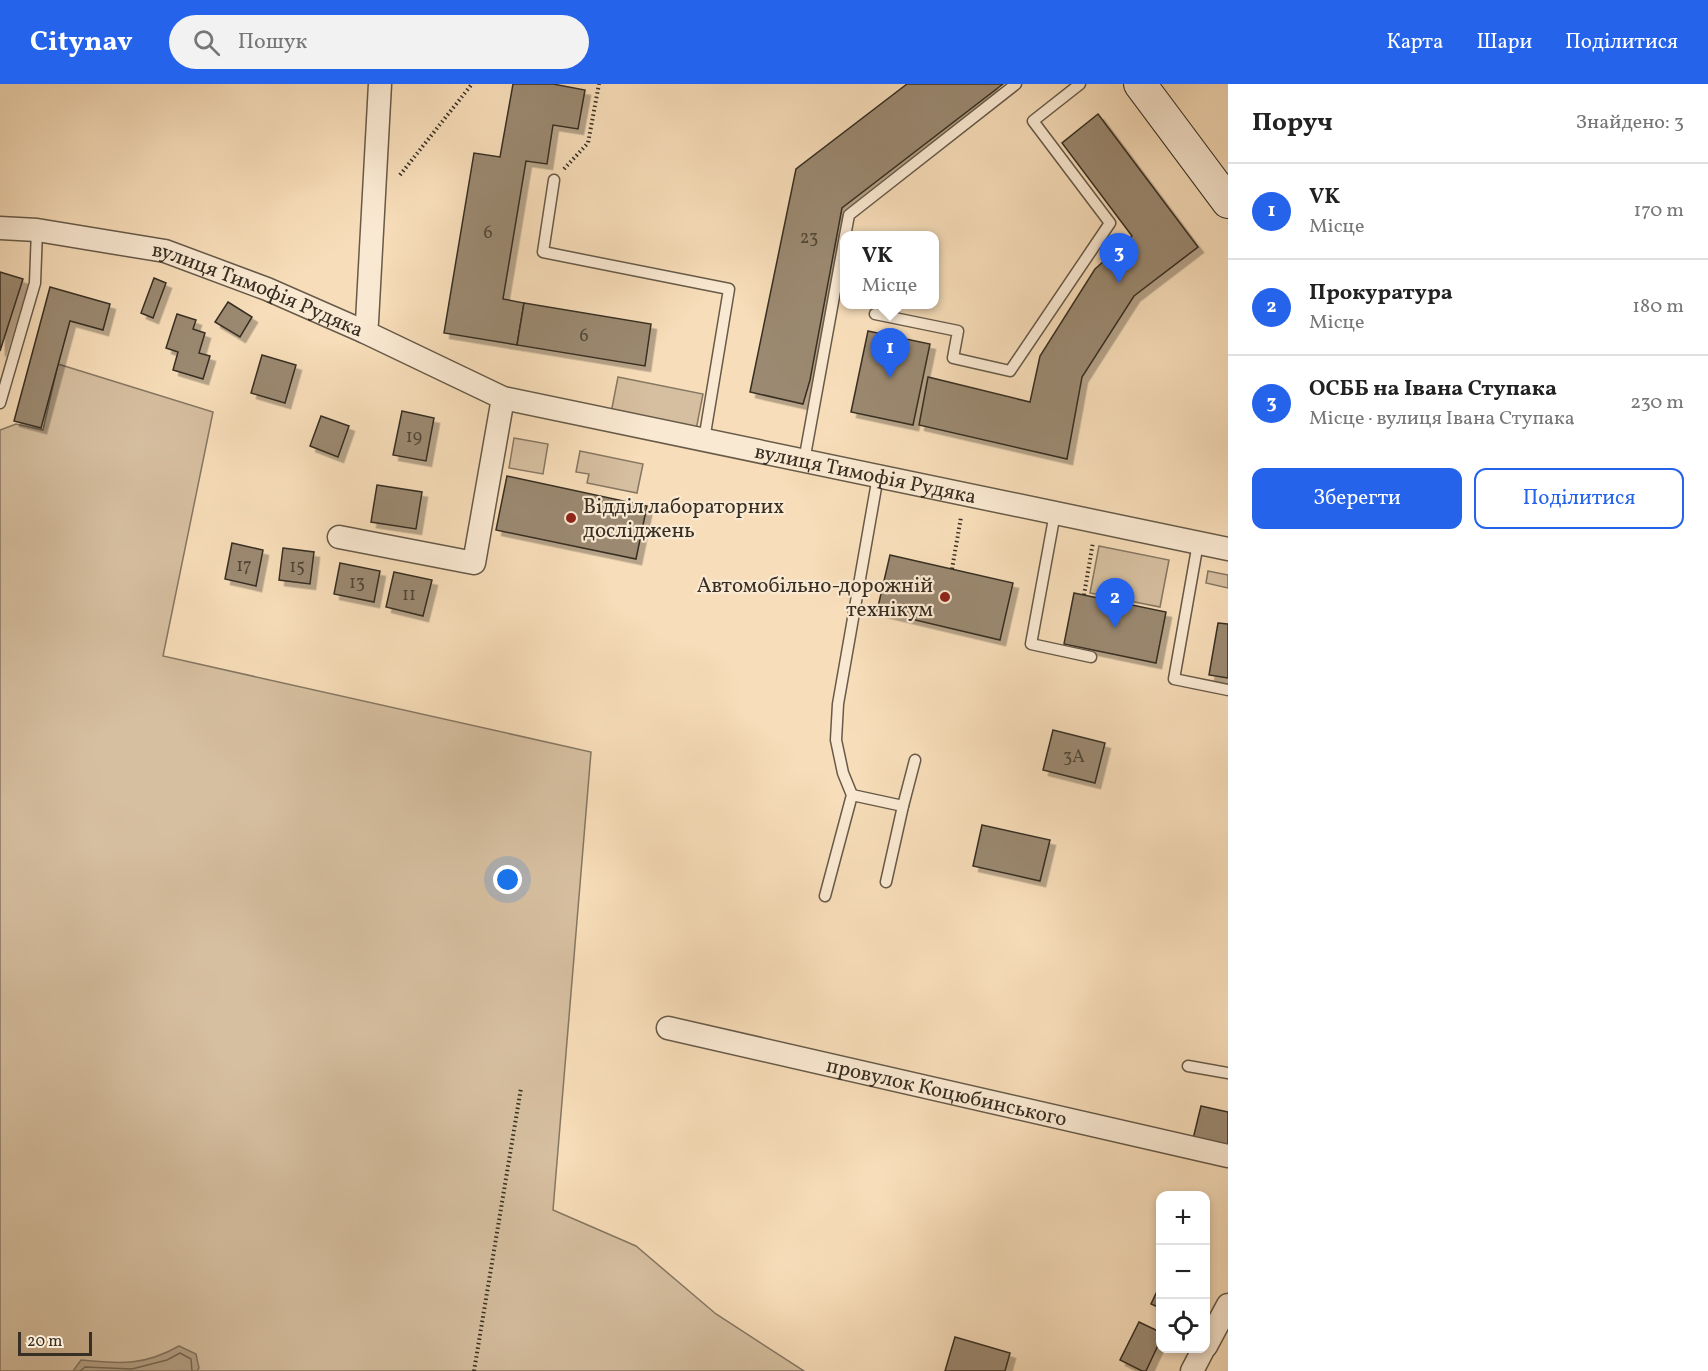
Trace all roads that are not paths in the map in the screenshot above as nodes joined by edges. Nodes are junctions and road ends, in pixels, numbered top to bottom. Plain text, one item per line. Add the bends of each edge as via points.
1 (380, 84) edge
2 (1016, 84) edge
3 (1080, 84) edge
4 (1140, 84) edge
5 (554, 180) road end
6 (1228, 202) edge
7 (0, 228) edge
8 (37, 231) junction
9 (846, 231) edge
10 (840, 263) edge
11 (874, 314) dead end
12 (365, 332) junction
13 (502, 399) junction
14 (0, 403) edge
15 (704, 440) junction
16 (804, 461) junction
17 (878, 476) junction
18 (1055, 513) junction
19 (339, 537) dead end
20 (1198, 543) junction
21 (1228, 549) edge
22 (1091, 657) dead end
23 (1228, 690) edge
24 (915, 760) dead end
25 (852, 795) junction
26 (903, 806) junction
27 (886, 882) dead end
28 (825, 896) dead end
29 (668, 1028) dead end
30 (1188, 1066) dead end
31 (1228, 1073) edge
32 (1228, 1156) edge
33 (1228, 1305) edge
34 (1210, 1338) edge
35 (1202, 1353) edge
36 (1192, 1371) edge

1 - 12 street
2 - 9 lane via 849,215
3 - 11 lane via 1033,121 1110,223 1010,371 954,358 958,331
4 - 6 street
5 - 15 lane via 543,252 729,289
7 - 8 street, вулиця Тимофія Рудяка
8 - 12 street, вулиця Тимофія Рудяка via 165,251 267,289
8 - 14 lane via 35,283
10 - 16 lane
12 - 13 street, вулиця Тимофія Рудяка
13 - 15 street, вулиця Тимофія Рудяка
13 - 19 street via 474,563
15 - 16 street, вулиця Тимофія Рудяка
16 - 17 street, вулиця Тимофія Рудяка
17 - 18 street, вулиця Тимофія Рудяка
17 - 25 lane via 838,704 836,740
18 - 20 street, вулиця Тимофія Рудяка
18 - 22 lane via 1030,644
20 - 21 street, вулиця Тимофія Рудяка
20 - 23 lane via 1174,679
24 - 26 lane
25 - 26 lane
25 - 28 lane
26 - 27 lane
29 - 32 street, провулок Коцюбинського
30 - 31 lane
33 - 34 street
35 - 36 street

